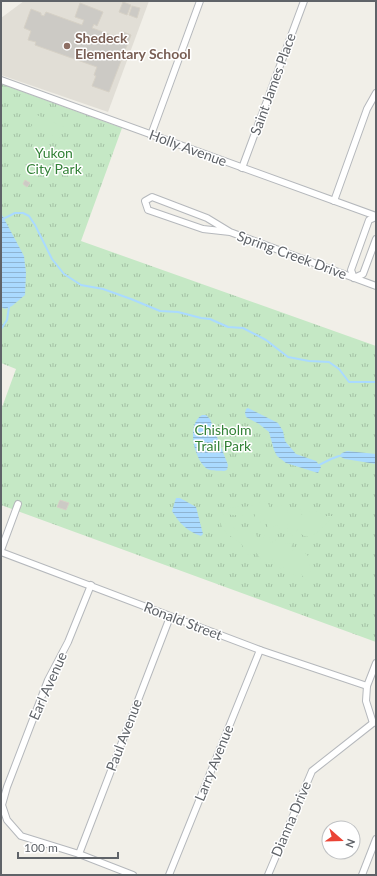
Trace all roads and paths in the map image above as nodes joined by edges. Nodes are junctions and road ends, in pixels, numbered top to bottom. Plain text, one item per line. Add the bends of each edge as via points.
1 (200, 1) edge
2 (304, 1) edge
3 (1, 80) edge
4 (376, 93) edge
5 (151, 135) junction
6 (242, 168) junction
7 (334, 201) junction
8 (376, 217) edge
9 (230, 232) junction
10 (376, 239) edge
11 (354, 278) junction
12 (376, 286) edge
13 (18, 504) dead end
14 (1, 551) edge
15 (91, 585) junction
16 (170, 617) junction
17 (260, 650) junction
18 (376, 663) edge
19 (367, 686) junction
20 (375, 722) edge
21 (4, 786) edge
22 (376, 839) edge
23 (79, 854) junction
24 (133, 875) edge
25 (169, 875) edge
26 (268, 875) edge
27 (362, 875) edge

1 - 5 street
2 - 6 street, Saint James Place
3 - 5 street, Holly Avenue
4 - 7 street via 367,109
5 - 6 street, Holly Avenue
6 - 7 street, Holly Avenue
7 - 8 street, Holly Avenue
8 - 11 street, Spring Creek Drive via 369,220 351,270
9 - 9 street, Spring Creek Drive via 203,229 148,210 144,201 152,198 200,215
9 - 11 street, Spring Creek Drive
10 - 11 street, Spring Creek Drive via 363,274
11 - 12 street, Spring Creek Drive
13 - 14 street
14 - 15 street, Ronald Street
15 - 16 street, Ronald Street
15 - 21 street, Earl Avenue
16 - 17 street, Ronald Street
16 - 23 street, Paul Avenue
17 - 19 street, Ronald Street
17 - 25 street, Larry Avenue
18 - 19 street
19 - 20 street via 366,702
20 - 26 street, Dianna Drive via 312,771
21 - 23 street, Earl Avenue via 2,805 7,820 21,836
22 - 27 street
23 - 24 street, Earl Avenue

